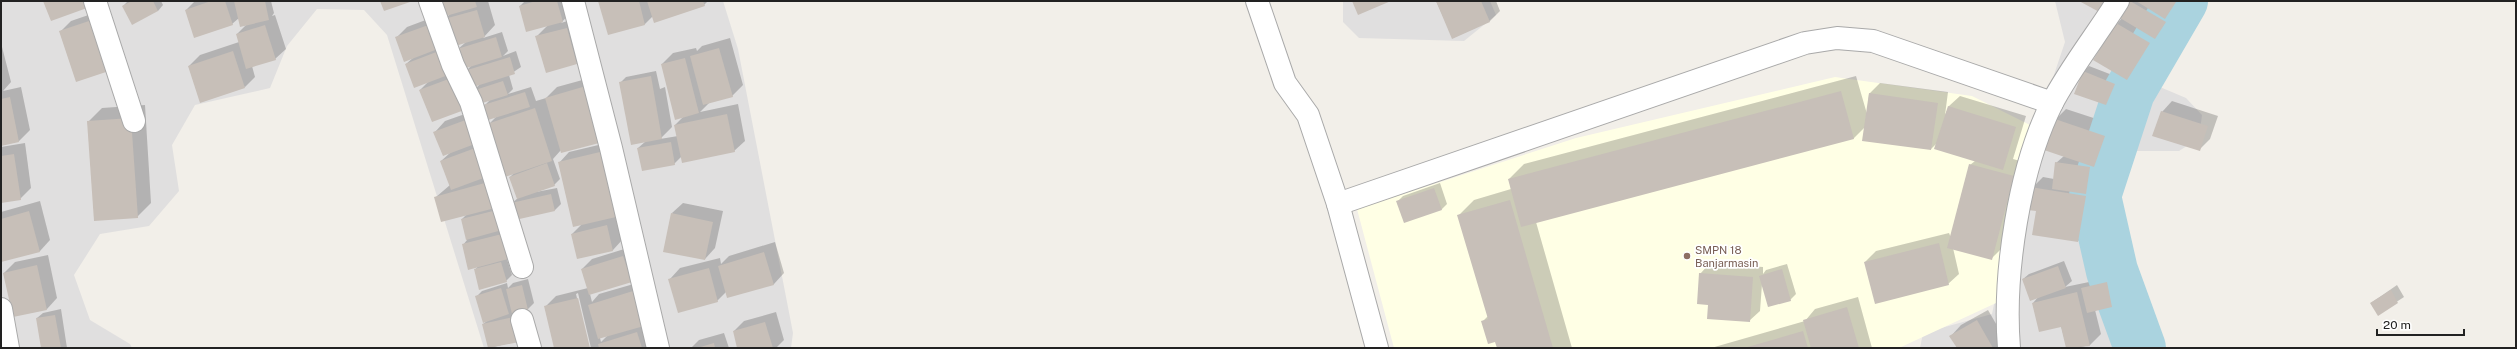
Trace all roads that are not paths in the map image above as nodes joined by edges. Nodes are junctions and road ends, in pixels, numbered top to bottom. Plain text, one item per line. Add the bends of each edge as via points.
1 (96, 1) edge
2 (430, 1) edge
3 (573, 1) edge
4 (1257, 1) edge
5 (2118, 1) edge
6 (2052, 103) junction
7 (134, 121) dead end
8 (1338, 204) junction
9 (522, 267) dead end
10 (1, 310) edge
11 (522, 320) dead end
12 (8, 348) edge
13 (530, 348) edge
14 (658, 348) edge
15 (1377, 348) edge
16 (2010, 348) edge

1 - 7 street
2 - 9 street via 453,65 471,102
3 - 14 street
4 - 8 street via 1285,83 1308,115
5 - 6 street
6 - 8 street via 1873,41 1837,38 1805,43
6 - 16 street via 2021,194 2009,292
8 - 15 street
10 - 12 street
11 - 13 street

